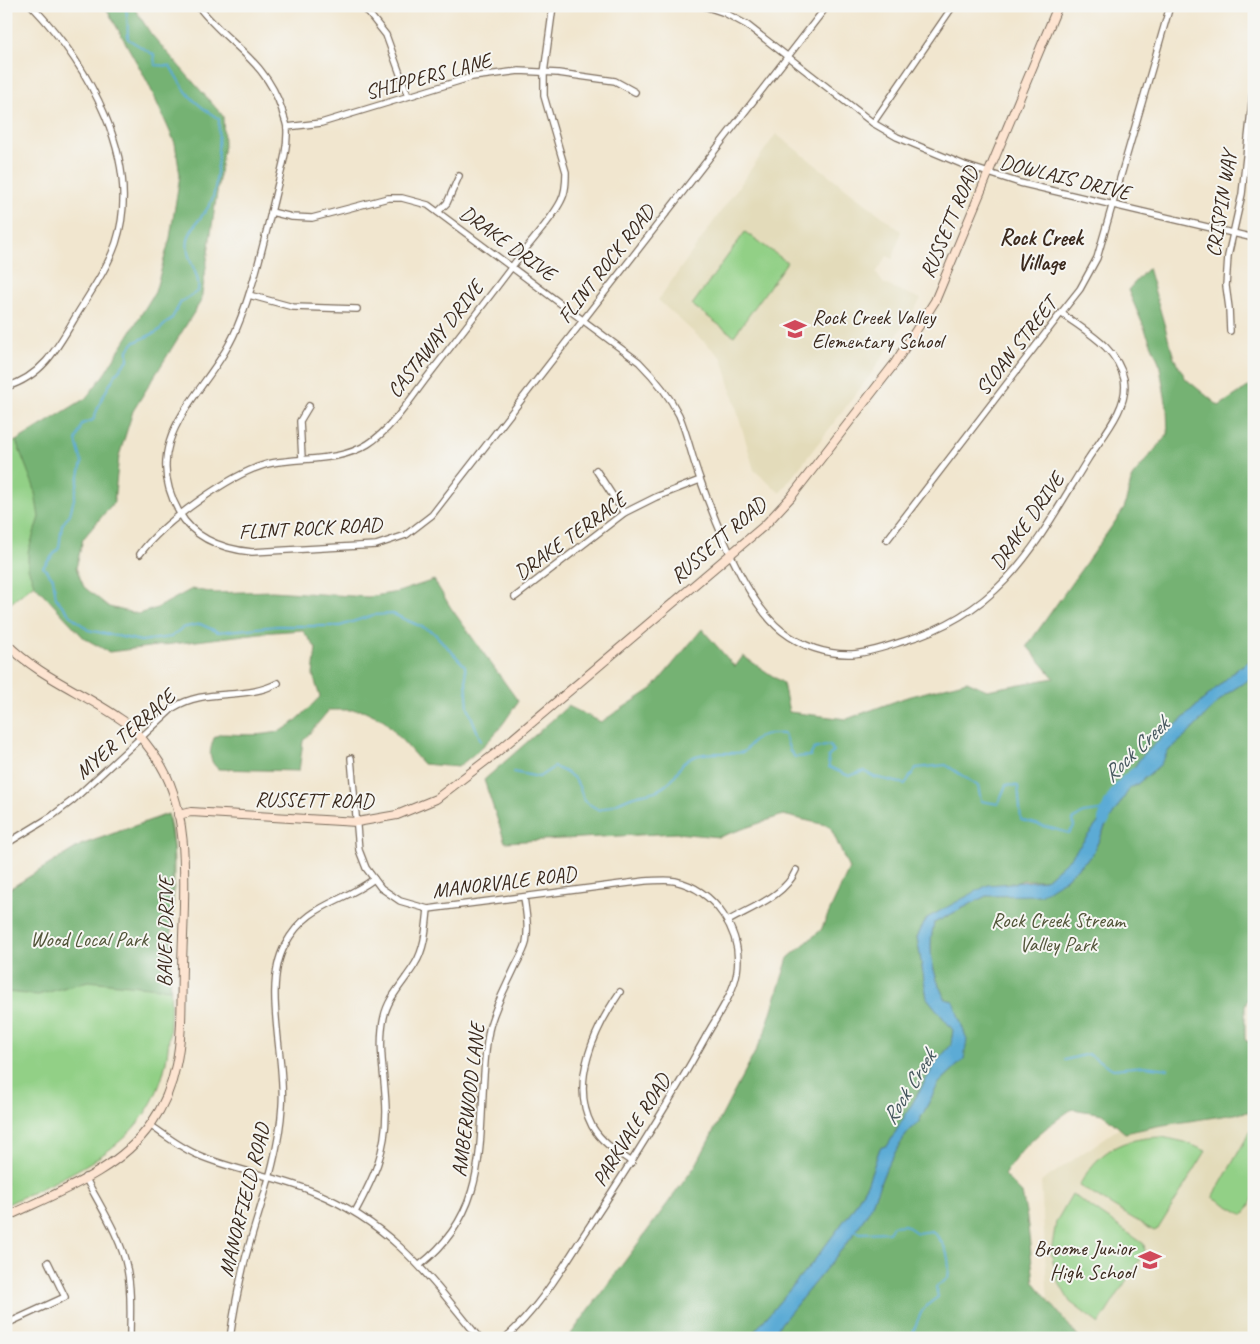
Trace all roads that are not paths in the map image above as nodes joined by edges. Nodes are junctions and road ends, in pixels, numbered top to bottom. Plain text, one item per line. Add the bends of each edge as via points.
1 (32, 6) edge
2 (198, 6) edge
3 (363, 6) edge
4 (553, 6) edge
5 (704, 6) edge
6 (826, 6) edge
7 (953, 6) edge
8 (1058, 6) edge
9 (1170, 6) edge
10 (788, 57) junction
11 (544, 73) junction
12 (1254, 83) edge
13 (635, 92) dead end
14 (408, 96) junction
15 (873, 122) junction
16 (287, 127) junction
17 (988, 174) junction
18 (458, 176) dead end
19 (1113, 206) junction
20 (271, 212) junction
21 (438, 212) junction
22 (1233, 234) junction
23 (1254, 238) edge
24 (512, 266) junction
25 (249, 295) junction
26 (356, 309) dead end
27 (1061, 313) junction
28 (584, 319) junction
29 (1230, 331) dead end
30 (6, 387) edge
31 (309, 406) dead end
32 (302, 459) junction
33 (596, 470) dead end
34 (700, 480) junction
35 (624, 513) junction
36 (181, 515) junction
37 (887, 540) dead end
38 (140, 554) dead end
39 (731, 555) junction
40 (515, 597) dead end
41 (6, 643) edge
42 (278, 683) dead end
43 (141, 738) junction
44 (351, 758) dead end
45 (178, 814) junction
46 (357, 822) junction
47 (6, 844) edge
48 (796, 870) dead end
49 (374, 879) junction
50 (524, 897) junction
51 (428, 909) junction
52 (728, 921) junction
53 (620, 992) dead end
54 (150, 1125) junction
55 (632, 1162) junction
56 (85, 1178) junction
57 (269, 1178) junction
58 (355, 1212) junction
59 (6, 1217) edge
60 (48, 1262) dead end
61 (420, 1265) junction
62 (6, 1324) edge
63 (130, 1338) edge
64 (230, 1338) edge
65 (479, 1338) edge
66 (505, 1338) edge

1 - 30 street via 49,23 85,75 114,137 122,170 123,195 121,223 115,244 50,359 31,376
2 - 16 street, FLINT ROCK ROAD via 263,70 276,91
3 - 14 street via 386,35
4 - 11 street, CASTAWAY DRIVE
5 - 10 street, DOWLAIS DRIVE via 747,25
6 - 10 street, FLINT ROCK ROAD
7 - 15 street
8 - 17 street, RUSSETT ROAD
9 - 19 street, SLOAN STREET
10 - 15 street, DOWLAIS DRIVE
10 - 28 street, FLINT ROCK ROAD
11 - 13 street, SHIPPERS LANE via 615,81
11 - 14 street, SHIPPERS LANE via 519,71 472,78
11 - 24 street, CASTAWAY DRIVE via 544,96 566,172 566,184 561,201
12 - 22 street, CRISPIN WAY via 1242,194
14 - 16 street, SHIPPERS LANE via 321,123
15 - 17 street, DOWLAIS DRIVE via 897,137
16 - 20 street, FLINT ROCK ROAD via 285,154
17 - 19 street, DOWLAIS DRIVE
17 - 39 street, RUSSETT ROAD via 935,301 918,332 791,497
18 - 21 street, DRAKE DRIVE via 447,203
19 - 22 street, DOWLAIS DRIVE
19 - 27 street, SLOAN STREET via 1097,258 1080,289
20 - 21 street, DRAKE DRIVE via 312,218 388,198 402,198 428,205
20 - 25 street, FLINT ROCK ROAD
21 - 24 street, DRAKE DRIVE
22 - 23 street, DOWLAIS DRIVE
22 - 29 street, CRISPIN WAY via 1226,286
24 - 28 street, DRAKE DRIVE
24 - 32 street, CASTAWAY DRIVE via 379,436 344,454
25 - 26 street via 293,307
25 - 36 street, FLINT ROCK ROAD via 228,345 176,422 169,439 165,476 170,496
27 - 37 street, SLOAN STREET
27 - 39 street, DRAKE DRIVE via 1112,352 1125,382 1124,397 1029,554 982,604 942,628 879,648 853,654 820,651 788,636 766,615
28 - 34 street, DRAKE DRIVE via 639,362 661,386 679,416
28 - 36 street, FLINT ROCK ROAD via 432,515 406,535 376,545 243,551 205,538
31 - 32 street via 300,421
32 - 36 street, CASTAWAY DRIVE via 252,469
33 - 35 street
34 - 35 street, DRAKE TERRACE
34 - 39 street, DRAKE DRIVE
35 - 40 street, DRAKE TERRACE
36 - 38 street, CASTAWAY DRIVE via 158,532
39 - 46 street, RUSSETT ROAD via 464,780 436,799 410,811
41 - 43 street, BAUER DRIVE via 48,677 121,718
42 - 43 street, MYER TERRACE via 253,693 185,700
43 - 45 street, BAUER DRIVE via 165,771
43 - 47 street, MYER TERRACE via 73,800
44 - 46 street, MANORVALE ROAD
45 - 46 street, RUSSETT ROAD via 192,812
45 - 54 street, BAUER DRIVE via 184,848 180,1036 171,1084
46 - 49 street, MANORVALE ROAD via 359,850
48 - 52 street via 791,883 782,890
49 - 51 street, MANORVALE ROAD via 400,901
49 - 57 street, MANORFIELD ROAD via 331,901 300,922 278,962 274,986 283,1104 278,1144
50 - 51 street, MANORVALE ROAD
50 - 52 street, MANORVALE ROAD via 644,881 673,881 706,896
50 - 61 street, AMBERWOOD LANE via 528,923 526,945 489,1030 474,1190 454,1232
51 - 58 street via 421,952 384,1015 381,1039 386,1111 384,1140 374,1177
52 - 55 street, PARKVALE ROAD via 738,956 733,987 676,1091
53 - 55 street via 606,1011 596,1035 582,1092 586,1111 596,1131 606,1144
54 - 56 street, BAUER DRIVE via 121,1156
54 - 57 street via 197,1155
55 - 66 street, PARKVALE ROAD via 537,1306
56 - 59 street, BAUER DRIVE
56 - 63 street via 115,1235 127,1266
57 - 58 street via 313,1191
57 - 64 street, MANORFIELD ROAD via 236,1298
58 - 61 street
60 - 62 street via 65,1297
61 - 65 street

